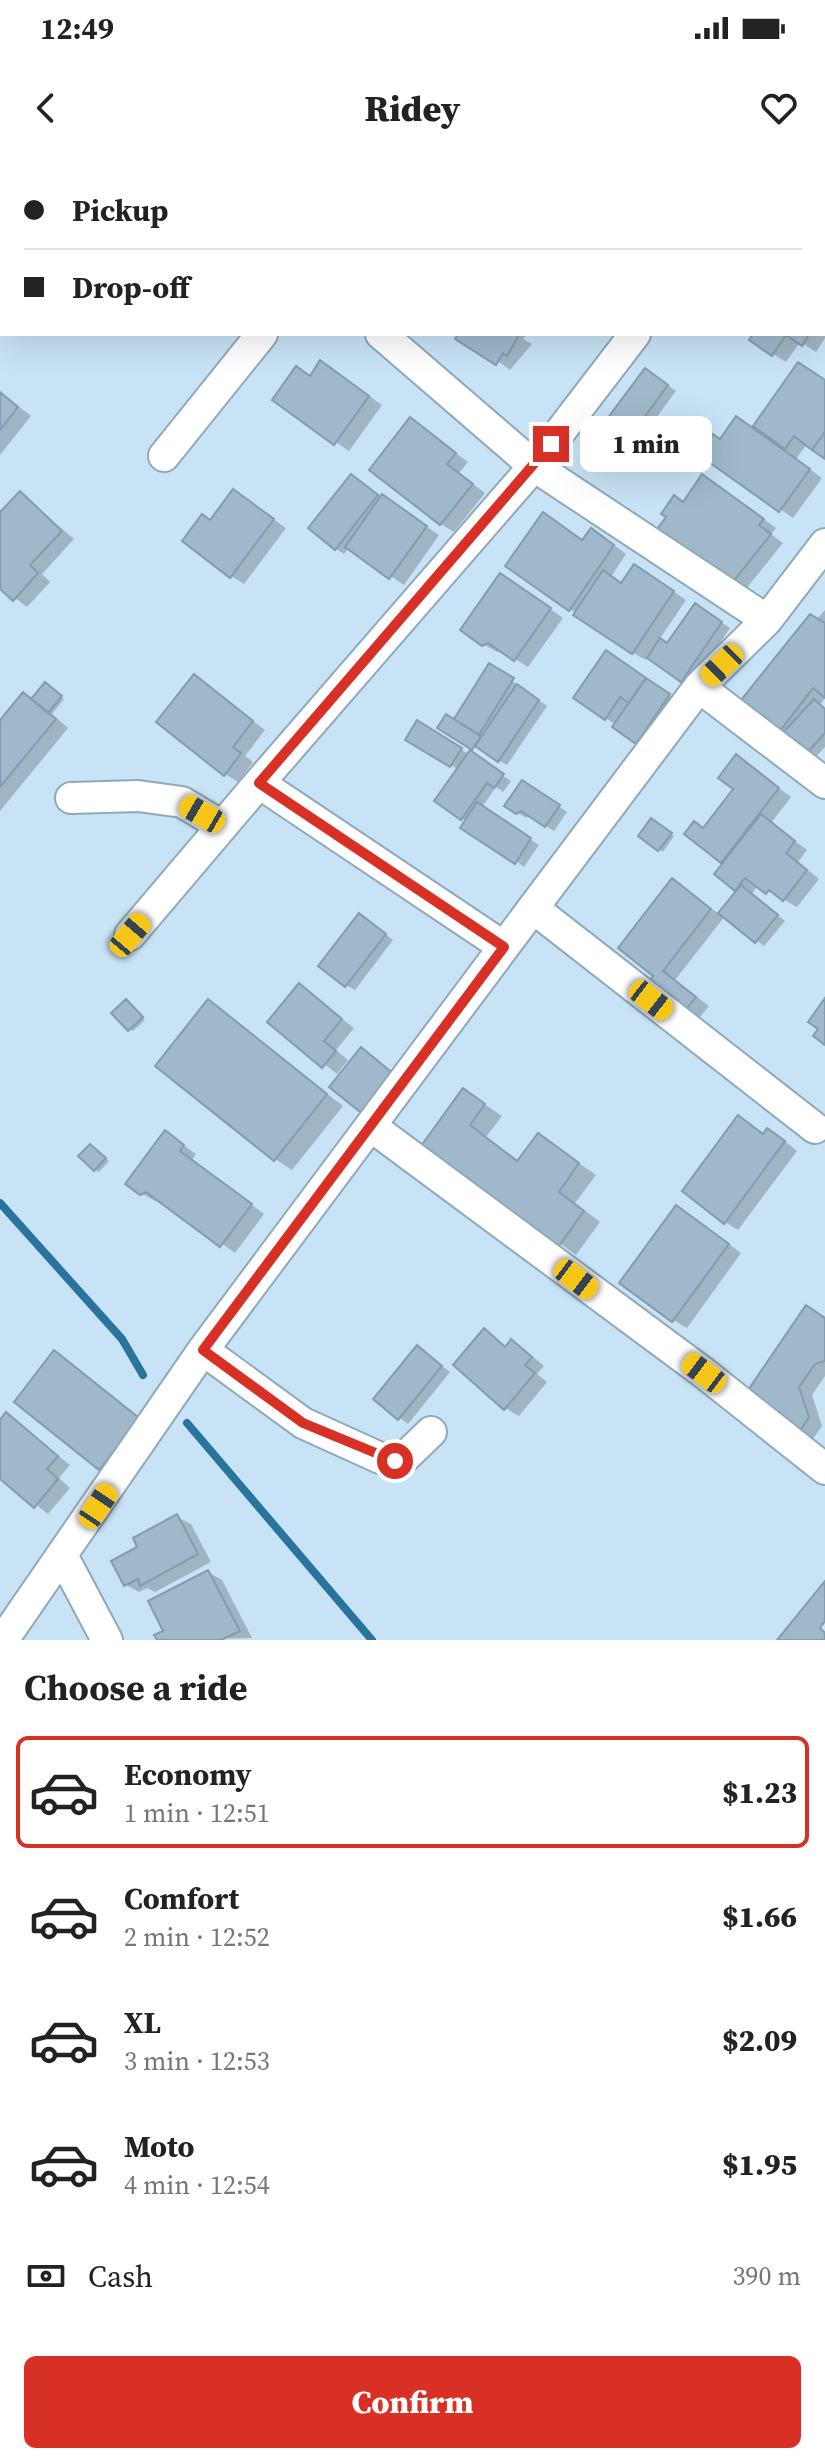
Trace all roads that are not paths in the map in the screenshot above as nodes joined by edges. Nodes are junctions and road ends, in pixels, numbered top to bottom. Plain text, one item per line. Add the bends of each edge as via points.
1 (260, 336) edge
2 (383, 336) edge
3 (633, 336) edge
4 (164, 456) dead end
5 (534, 466) junction
6 (825, 544) edge
7 (767, 620) junction
8 (699, 687) junction
9 (259, 783) junction
10 (825, 783) edge
11 (71, 798) dead end
12 (222, 826) junction
13 (533, 908) junction
14 (130, 935) dead end
15 (504, 947) junction
16 (372, 1127) junction
17 (815, 1128) dead end
18 (203, 1350) junction
19 (431, 1432) dead end
20 (825, 1469) edge
21 (63, 1557) junction
22 (8, 1620) edge
23 (107, 1640) edge

1 - 4 street
2 - 5 street
3 - 5 street
5 - 7 street
5 - 9 street
6 - 7 street
7 - 8 street
8 - 10 street
8 - 13 street
9 - 12 street
9 - 15 street
11 - 12 street via 138,796 182,802
12 - 14 street
13 - 15 street
13 - 17 street
15 - 16 street
16 - 18 street
16 - 20 street
18 - 19 street via 303,1423 380,1458 405,1457
18 - 21 street
21 - 22 street
21 - 23 street

